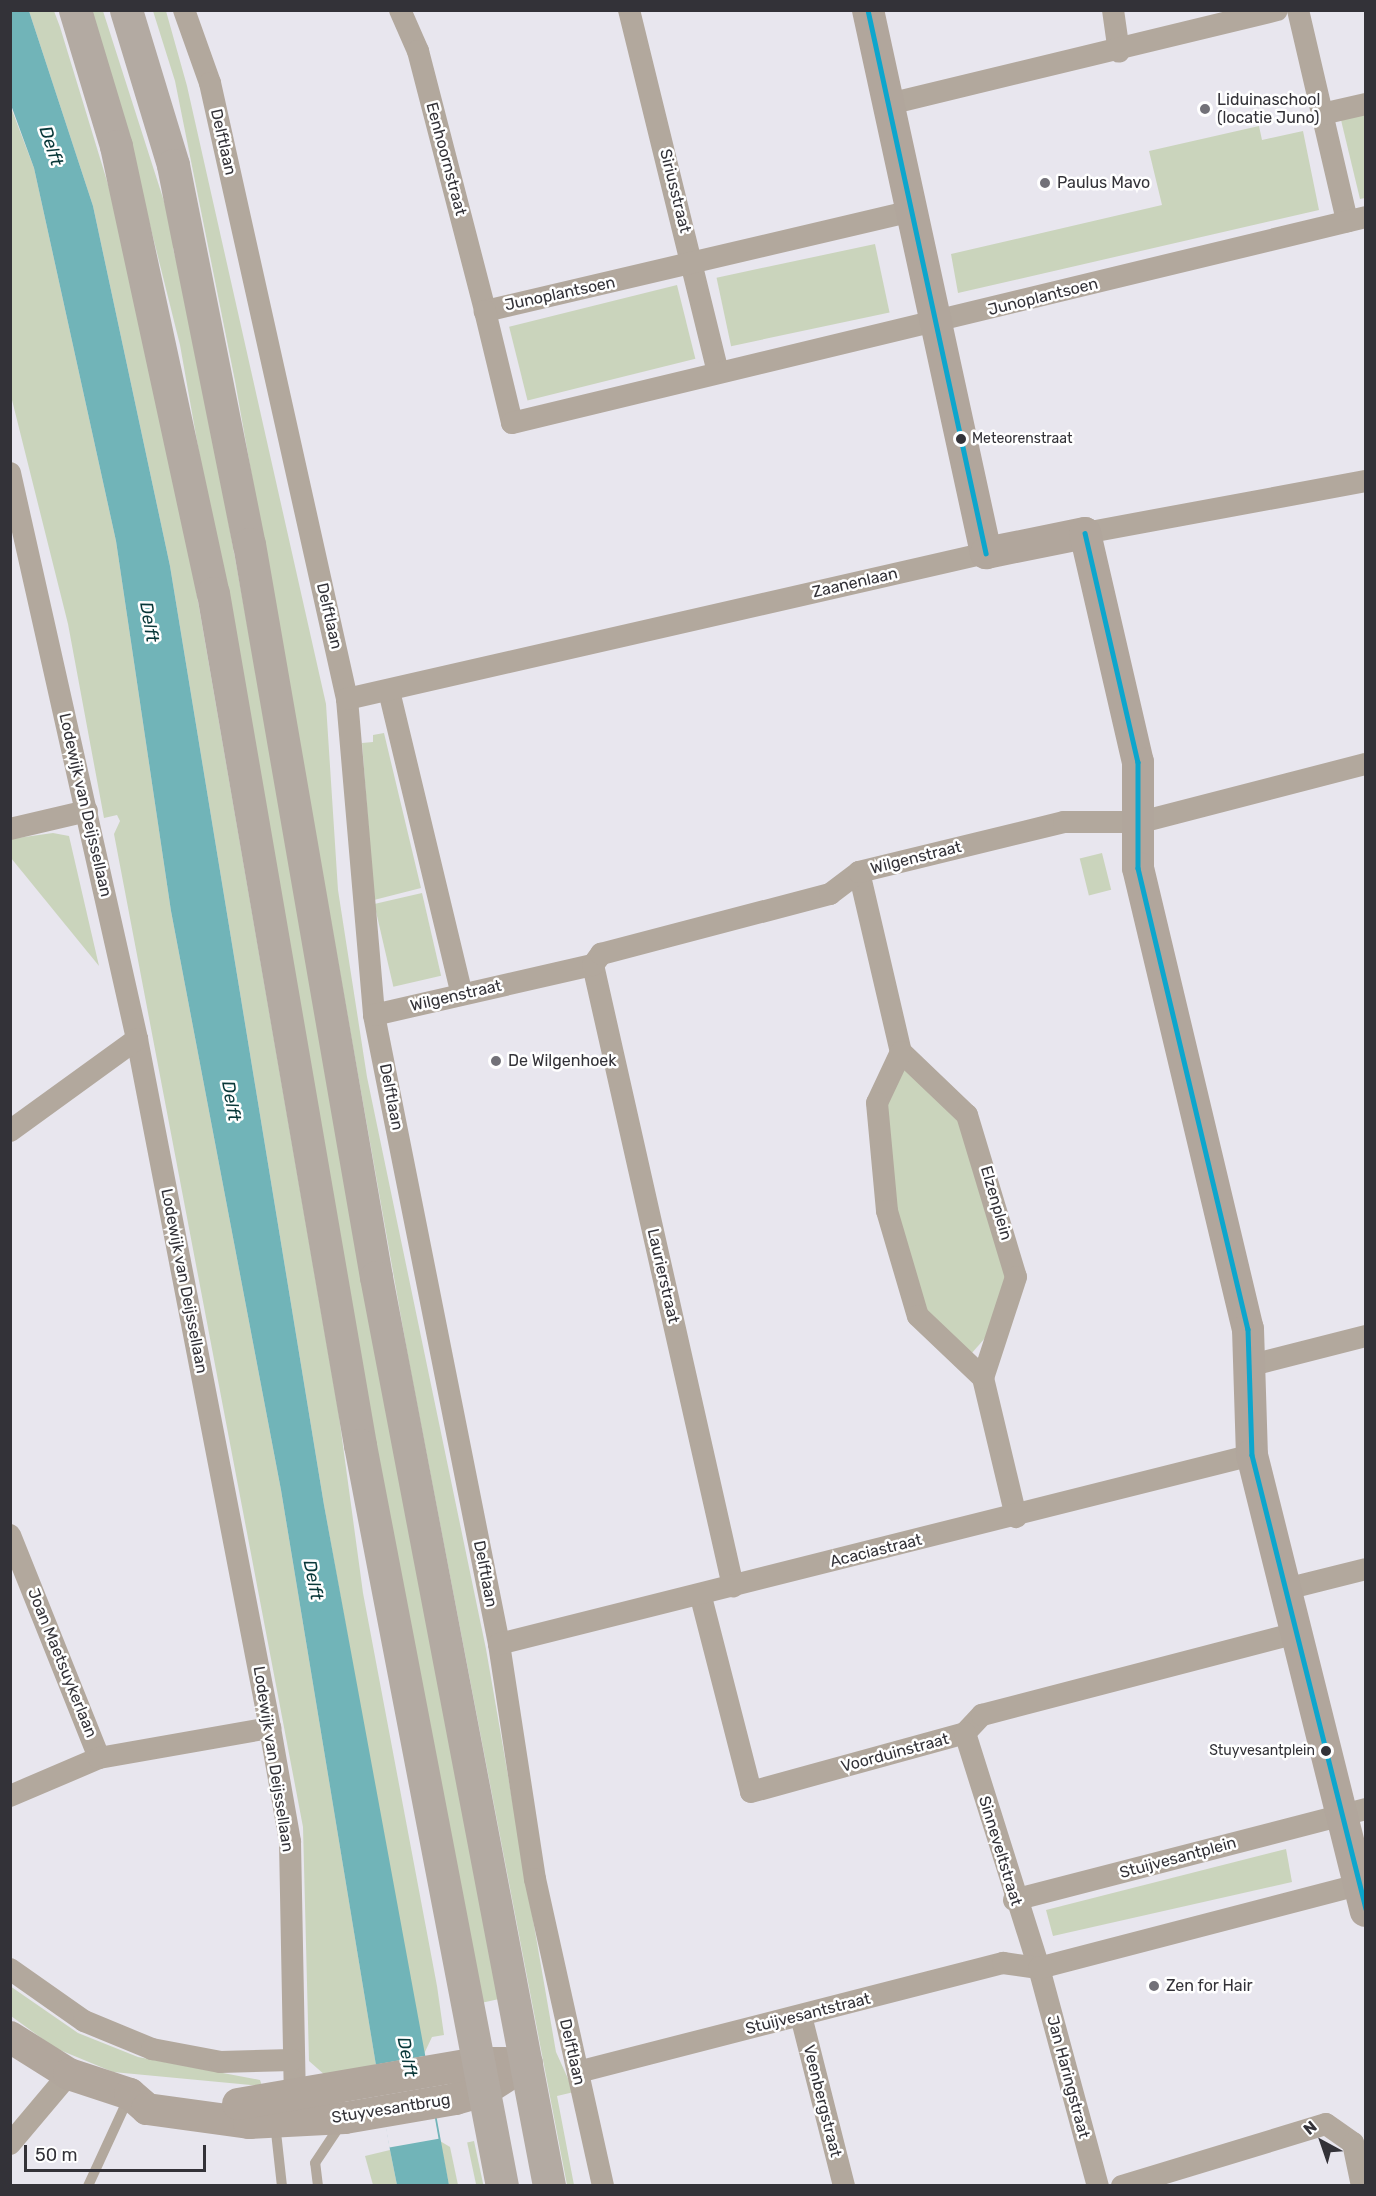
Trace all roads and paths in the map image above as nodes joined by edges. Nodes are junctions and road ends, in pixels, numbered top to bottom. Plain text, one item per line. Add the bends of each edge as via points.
1 (75, 10) edge
2 (126, 10) edge
3 (184, 10) edge
4 (400, 10) edge
5 (629, 10) edge
6 (868, 10) edge
7 (1113, 10) edge
8 (1277, 10) edge
9 (1298, 10) edge
10 (1119, 52) junction
11 (889, 104) junction
12 (1365, 104) edge
13 (1322, 114) junction
14 (912, 211) junction
15 (1356, 219) edge
16 (694, 265) junction
17 (485, 311) junction
18 (938, 323) junction
19 (718, 372) junction
20 (10, 473) edge
21 (1365, 481) edge
22 (1085, 533) junction
23 (986, 553) junction
24 (388, 691) junction
25 (347, 699) junction
26 (1365, 764) edge
27 (87, 811) junction
28 (1142, 822) junction
29 (10, 829) edge
30 (860, 872) junction
31 (593, 965) junction
32 (462, 994) junction
33 (374, 1015) junction
34 (137, 1039) junction
35 (901, 1052) junction
36 (10, 1131) edge
37 (1365, 1336) edge
38 (983, 1378) junction
39 (1248, 1380) junction
40 (1252, 1455) junction
41 (1016, 1517) junction
42 (10, 1535) edge
43 (1365, 1569) edge
44 (733, 1586) junction
45 (1286, 1589) junction
46 (700, 1597) junction
47 (1296, 1633) junction
48 (499, 1644) junction
49 (270, 1728) junction
50 (965, 1733) junction
51 (99, 1758) junction
52 (10, 1796) edge
53 (1353, 1811) edge
54 (1362, 1898) edge
55 (1014, 1900) junction
56 (10, 1968) edge
57 (1039, 1968) junction
58 (801, 2016) junction
59 (10, 2037) edge
60 (292, 2060) junction
61 (527, 2063) junction
62 (578, 2072) junction
63 (69, 2074) junction
64 (480, 2077) junction
65 (130, 2094) junction
66 (289, 2114) junction
67 (345, 2118) junction
68 (10, 2144) edge
69 (88, 2186) edge
70 (282, 2186) edge
71 (318, 2186) edge
72 (502, 2186) edge
73 (549, 2186) edge
74 (603, 2186) edge
75 (843, 2186) edge
76 (1098, 2186) edge
77 (1122, 2186) edge
78 (1362, 2186) edge

1 - 64 main road via 116,146 213,593 360,1446
2 - 61 main road via 173,165 246,532 381,1300
3 - 25 street, Delftlaan via 210,83
4 - 17 street, Eenhoornstraat via 418,51
5 - 16 street, Siriusstraat
6 - 11 street
7 - 10 street
8 - 10 street
9 - 13 street, Junoplantsoen
10 - 11 street
11 - 14 street
12 - 13 street
13 - 15 street, Junoplantsoen
14 - 16 street, Junoplantsoen
14 - 18 street
15 - 18 street, Junoplantsoen
16 - 17 street, Junoplantsoen
16 - 19 street, Siriusstraat
17 - 19 street, Junoplantsoen via 512,423
18 - 19 street, Junoplantsoen
18 - 23 street
20 - 27 street, Lodewijk van Deijssellaan
21 - 22 street, Zaanenlaan
22 - 23 street, Zaanenlaan
22 - 28 street via 1138,762
23 - 24 street, Zaanenlaan
24 - 25 street, Zaanenlaan
24 - 32 street
25 - 33 street, Delftlaan
26 - 28 street, Wilgenstraat
27 - 29 street
27 - 34 street, Lodewijk van Deijssellaan
28 - 30 street, Wilgenstraat via 1064,822
28 - 39 street via 1138,868 1248,1329
30 - 31 street, Wilgenstraat via 830,894 601,954
30 - 35 street
31 - 32 street, Wilgenstraat
31 - 44 street, Laurierstraat
32 - 33 street, Wilgenstraat
33 - 48 street, Delftlaan
34 - 36 street
34 - 49 street, Lodewijk van Deijssellaan
35 - 38 street via 877,1103 886,1211 918,1316
35 - 38 street, Elzenplein via 967,1115 1016,1277
37 - 39 street
38 - 41 street
39 - 40 street
40 - 41 street, Acaciastraat
40 - 45 street
41 - 44 street, Acaciastraat
42 - 51 street, Joan Maetsuykerlaan
43 - 45 street
44 - 46 street, Acaciastraat
45 - 47 street
46 - 48 street, Acaciastraat
46 - 50 street, Voorduinstraat via 751,1792
47 - 50 street, Voorduinstraat via 982,1715
47 - 53 street
48 - 62 street, Delftlaan via 535,1879
49 - 51 street
49 - 60 street, Lodewijk van Deijssellaan via 290,1842
50 - 55 street, Sinneveltstraat
51 - 52 street
53 - 54 street
53 - 55 street, Stuijvesantplein
54 - 57 street
55 - 57 street, Sinneveltstraat
56 - 60 street via 84,2020 152,2049 220,2062
57 - 58 street, Stuijvesantstraat via 1003,1963
57 - 76 street, Jan Haringstraat
58 - 62 street, Stuijvesantstraat
58 - 75 street, Veenbergstraat
59 - 63 street
60 - 66 street, Lodewijk van Deijssellaan
61 - 64 street
61 - 73 main road
62 - 74 street, Delftlaan
63 - 65 street
63 - 68 street
64 - 66 street, Stuyvesantbrug via 427,2072 378,2081
64 - 67 street, Stuyvesantbrug via 432,2103
64 - 72 main road
65 - 66 street via 154,2091 259,2104
65 - 69 lane
66 - 67 street, Stuyvesantbrug
66 - 70 lane
67 - 71 lane via 315,2163
77 - 78 street via 1326,2124 1353,2143

